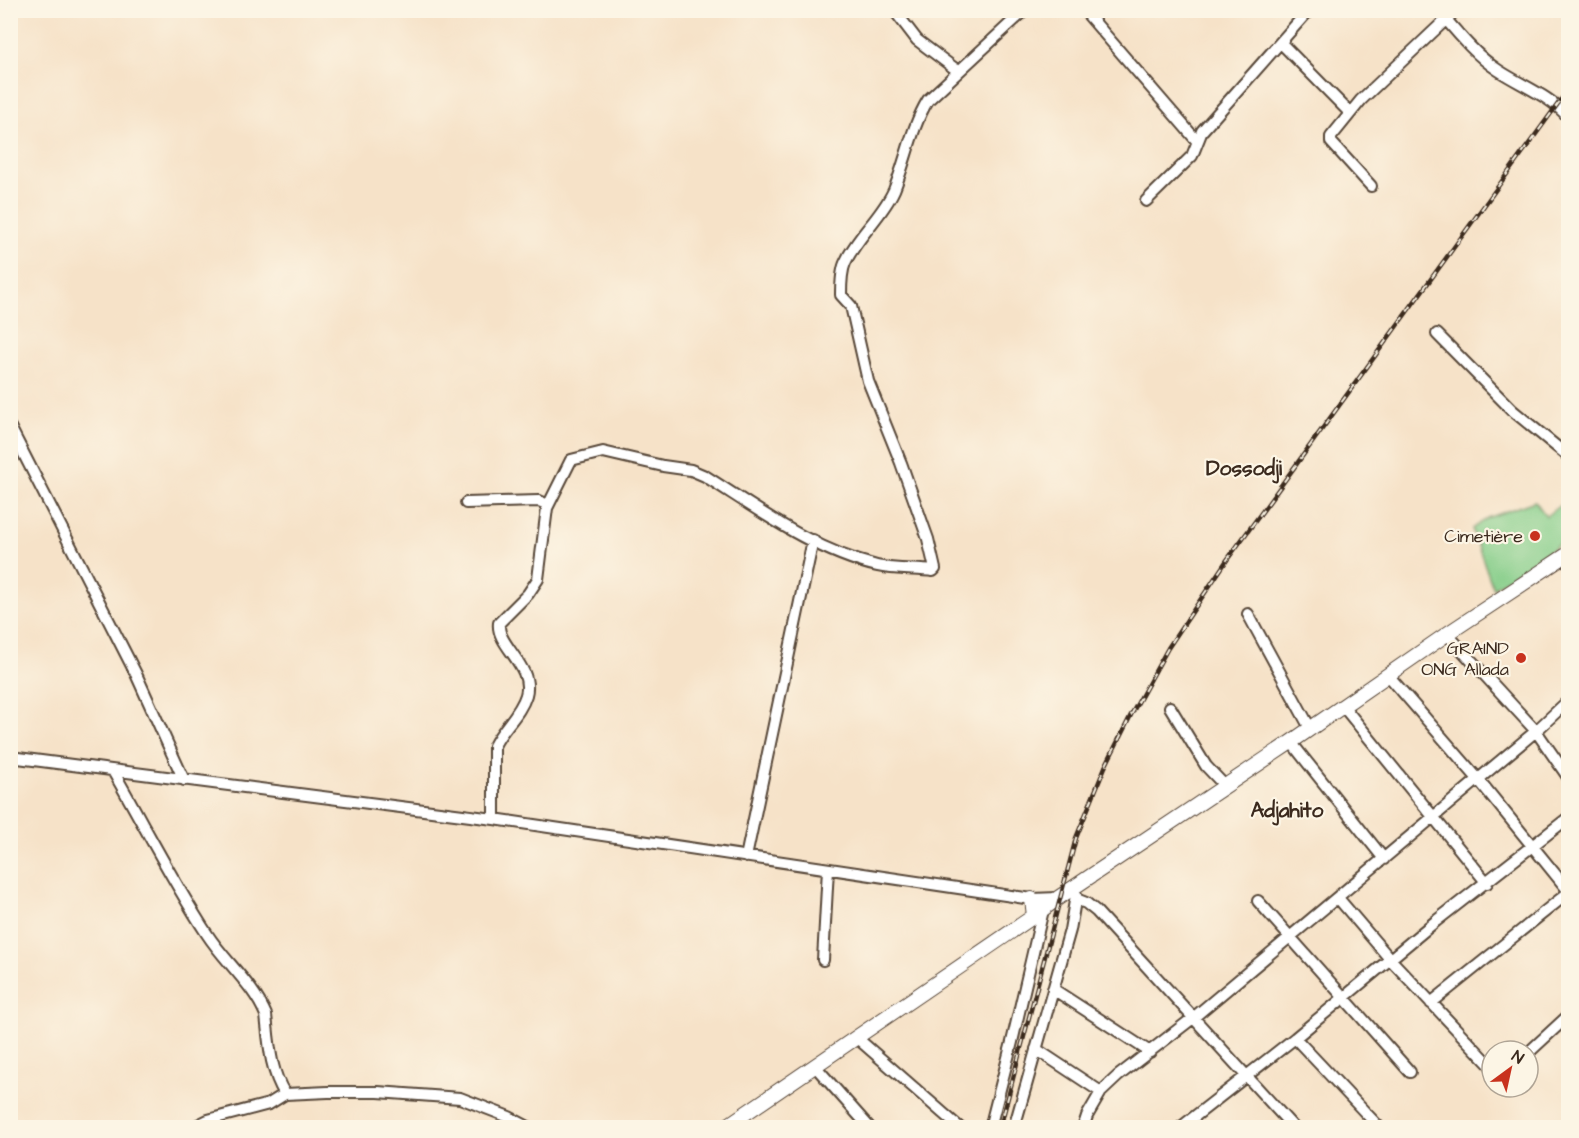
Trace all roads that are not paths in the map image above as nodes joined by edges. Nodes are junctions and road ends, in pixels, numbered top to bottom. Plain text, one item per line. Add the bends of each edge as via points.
1 (894, 10) edge
2 (1025, 10) edge
3 (1084, 10) edge
4 (1309, 10) edge
5 (1438, 10) edge
6 (1456, 10) edge
7 (1447, 20) junction
8 (1281, 43) junction
9 (958, 71) junction
10 (1350, 113) junction
11 (1569, 117) edge
12 (1197, 141) junction
13 (1371, 186) dead end
14 (1146, 201) dead end
15 (1437, 334) dead end
16 (10, 427) edge
17 (1569, 456) edge
18 (466, 503) dead end
19 (547, 508) junction
20 (813, 540) junction
21 (1567, 558) edge
22 (1248, 615) dead end
23 (1447, 634) junction
24 (1388, 675) junction
25 (1569, 701) edge
26 (1343, 706) junction
27 (1170, 707) dead end
28 (1310, 729) junction
29 (1536, 731) junction
30 (1291, 742) junction
31 (10, 757) edge
32 (113, 771) junction
33 (1569, 777) edge
34 (1478, 779) junction
35 (184, 780) junction
36 (1225, 786) junction
37 (1434, 817) junction
38 (1569, 818) edge
39 (494, 819) junction
40 (1532, 846) junction
41 (746, 856) junction
42 (1384, 859) junction
43 (828, 869) junction
44 (1487, 883) junction
45 (1569, 892) edge
46 (1076, 893) junction
47 (1032, 898) junction
48 (1058, 898) junction
49 (1338, 898) junction
50 (1258, 901) dead end
51 (1039, 913) junction
52 (1289, 938) junction
53 (1390, 959) junction
54 (823, 960) dead end
55 (1053, 989) junction
56 (1342, 997) junction
57 (1431, 1003) junction
58 (1569, 1016) edge
59 (1193, 1018) junction
60 (857, 1038) junction
61 (1295, 1038) junction
62 (1540, 1042) edge
63 (1036, 1049) junction
64 (1150, 1052) junction
65 (1480, 1054) edge
66 (815, 1066) junction
67 (1410, 1072) dead end
68 (1246, 1075) junction
69 (1101, 1092) junction
70 (285, 1095) junction
71 (1291, 1124) edge
72 (1378, 1125) dead end
73 (192, 1128) edge
74 (530, 1128) edge
75 (724, 1128) edge
76 (870, 1128) edge
77 (960, 1128) edge
78 (990, 1128) edge
79 (1014, 1128) edge
80 (1083, 1128) edge
81 (1180, 1128) edge
82 (1278, 1128) edge

1 - 9 street via 917,40
2 - 9 street
3 - 12 street
4 - 8 street
5 - 7 street
6 - 7 street
7 - 10 street
7 - 11 street via 1482,58
8 - 10 street
8 - 12 street
9 - 20 street via 928,100 919,115 893,193 845,264 841,283 841,295 851,306 868,381 901,463 935,569 878,566 834,552
10 - 13 street via 1331,142
12 - 14 street via 1192,156
15 - 17 street via 1512,410
16 - 35 street via 136,674
18 - 19 street via 539,501
19 - 20 street via 571,460 603,452 691,470
19 - 39 street via 538,579 499,623 503,638 524,670 527,692 521,708 494,746
20 - 41 street
21 - 23 main road
22 - 28 street
23 - 24 main road
23 - 29 street
24 - 26 main road
24 - 34 street
25 - 29 street
26 - 28 main road
26 - 37 street
27 - 36 street via 1206,766
28 - 30 main road
29 - 33 street
29 - 34 street
30 - 36 main road
30 - 42 street
31 - 32 street
32 - 35 street
32 - 70 street via 207,935 263,1009 275,1077
34 - 37 street
34 - 40 street
35 - 39 street
36 - 46 main road
37 - 42 street
37 - 44 street
38 - 40 street
39 - 41 street
40 - 44 street
40 - 45 street
41 - 43 street
42 - 49 street
43 - 47 street
43 - 54 street
44 - 53 street
45 - 57 street
46 - 48 main road
46 - 55 street
46 - 59 street
47 - 48 street
47 - 51 main road
48 - 51 main road
49 - 52 street
49 - 53 street
50 - 52 street
51 - 60 main road
51 - 78 street
52 - 56 street
52 - 59 street
53 - 56 street
53 - 57 street
55 - 63 street
55 - 64 street
56 - 61 street
56 - 67 street
57 - 65 street
58 - 62 street
59 - 64 street
59 - 68 street
60 - 66 main road
60 - 77 street
61 - 68 street
61 - 72 street
63 - 69 street
63 - 79 street
64 - 69 street
66 - 75 main road
66 - 76 street
68 - 71 street
68 - 81 street
69 - 80 street
70 - 73 street via 269,1104
70 - 74 street via 378,1092 452,1096
71 - 82 street

